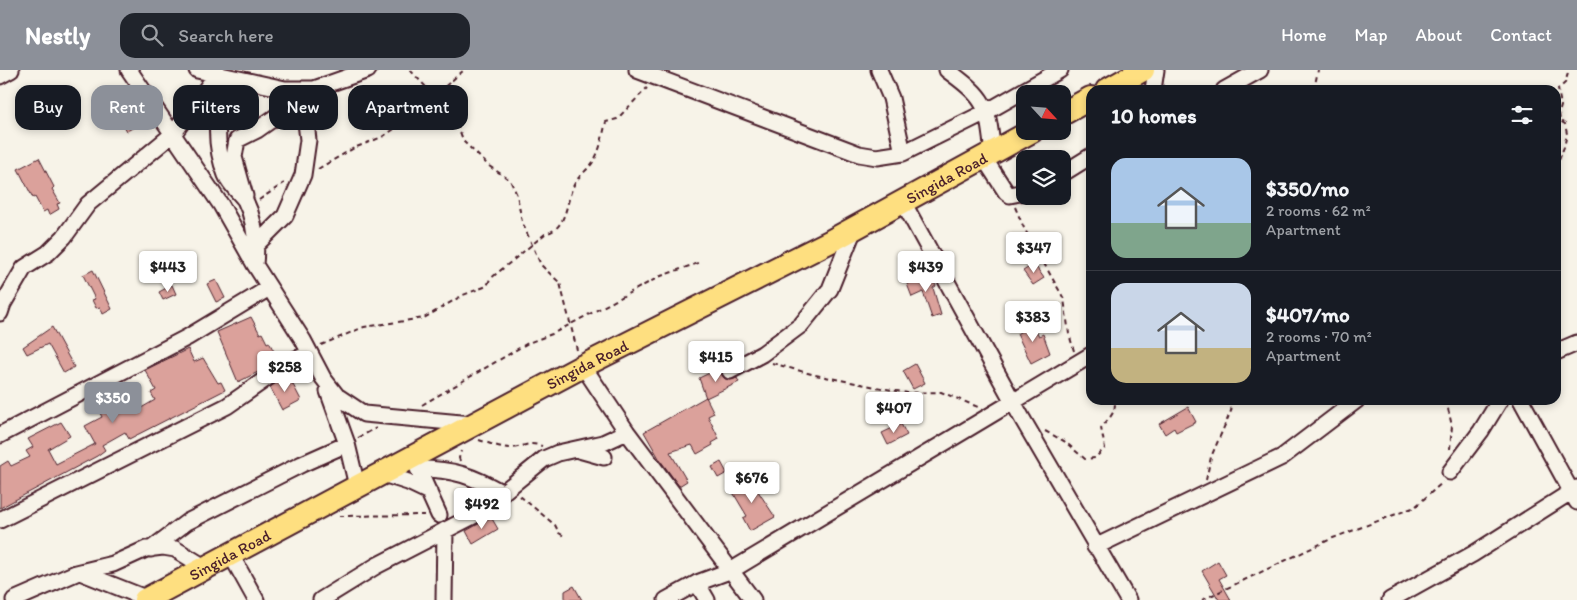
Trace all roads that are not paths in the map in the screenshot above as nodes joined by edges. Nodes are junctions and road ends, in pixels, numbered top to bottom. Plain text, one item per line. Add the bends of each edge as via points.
1 (11, 70) edge
2 (129, 70) edge
3 (198, 70) edge
4 (368, 70) edge
5 (637, 70) edge
6 (879, 70) edge
7 (948, 70) edge
8 (1060, 70) edge
9 (1143, 70) edge
10 (1156, 70) edge
11 (1260, 70) edge
12 (221, 75) junction
13 (0, 76) edge
14 (269, 85) edge
15 (329, 85) edge
16 (1116, 85) edge
17 (1154, 85) edge
18 (1233, 85) edge
19 (1086, 101) edge
20 (1071, 109) edge
21 (988, 111) junction
22 (269, 122) edge
23 (307, 130) edge
24 (174, 133) junction
25 (1017, 140) edge
26 (903, 152) junction
27 (989, 156) junction
28 (1086, 159) edge
29 (1071, 168) edge
30 (1016, 194) edge
31 (903, 202) junction
32 (248, 209) junction
33 (854, 229) junction
34 (256, 245) junction
35 (256, 265) junction
36 (269, 288) junction
37 (0, 313) edge
38 (1577, 343) edge
39 (1561, 350) edge
40 (310, 353) junction
41 (1085, 359) edge
42 (583, 366) junction
43 (730, 371) dead end
44 (323, 378) junction
45 (1013, 403) junction
46 (1350, 405) edge
47 (1497, 405) edge
48 (1524, 405) edge
49 (465, 428) junction
50 (627, 432) junction
51 (0, 435) edge
52 (347, 444) junction
53 (577, 450) junction
54 (604, 457) dead end
55 (415, 462) junction
56 (1450, 472) road end
57 (380, 473) junction
58 (357, 486) junction
59 (507, 491) junction
60 (429, 492) junction
61 (1575, 494) edge
62 (439, 514) road end
63 (0, 520) edge
64 (445, 530) junction
65 (1095, 547) junction
66 (151, 549) junction
67 (231, 555) junction
68 (206, 568) junction
69 (732, 570) junction
70 (80, 572) junction
71 (697, 583) junction
72 (147, 599) edge
73 (14, 600) edge
74 (256, 600) edge
75 (321, 600) edge
76 (444, 600) edge
77 (666, 600) edge
78 (707, 600) edge
79 (754, 600) edge
80 (1128, 600) edge
81 (1390, 600) edge

1 - 13 street
2 - 24 street
3 - 12 street
4 - 15 street
5 - 26 street via 860,154 877,157
6 - 26 street via 891,98
7 - 21 street via 980,97
8 - 21 street
9 - 16 highway
10 - 17 street
11 - 18 street
12 - 14 street
12 - 24 street
12 - 32 street via 216,124 219,153 227,177
19 - 20 highway
21 - 26 street
21 - 27 street
22 - 32 street via 237,140 234,157
23 - 34 street via 303,175 285,216
24 - 35 street
24 - 37 street via 88,204 48,253 24,268
25 - 27 highway, Singida Road
27 - 30 street via 1010,196
27 - 31 highway, Singida Road
28 - 29 street
31 - 33 highway, Singida Road
31 - 45 street
32 - 34 street
33 - 42 highway, Singida Road
33 - 43 street via 830,289 800,325
34 - 35 street
35 - 36 street
36 - 40 street
36 - 51 street via 188,336
38 - 39 street
40 - 44 street
40 - 63 street via 290,362 227,406
41 - 45 street
42 - 49 highway, Singida Road
42 - 50 street
44 - 49 street via 337,396 364,414 398,416
44 - 52 street
45 - 65 street
45 - 69 street
46 - 65 street via 1282,457
47 - 56 street
48 - 61 street
49 - 55 highway, Singida Road
50 - 53 street
50 - 69 street
52 - 58 street
52 - 66 street via 187,522
53 - 54 street
53 - 59 street via 544,459
55 - 57 highway, Singida Road
55 - 59 street via 469,476
55 - 60 street
57 - 58 highway, Singida Road
57 - 60 street
58 - 67 highway, Singida Road
59 - 64 street via 475,515
60 - 62 street
61 - 81 street
64 - 75 street via 376,566
64 - 76 street
65 - 80 street
66 - 68 street via 175,549
66 - 70 street via 113,564
67 - 68 highway, Singida Road
67 - 74 street
68 - 72 highway, Singida Road
69 - 71 street
69 - 79 street
70 - 72 street
70 - 73 street
71 - 77 street
71 - 78 street

